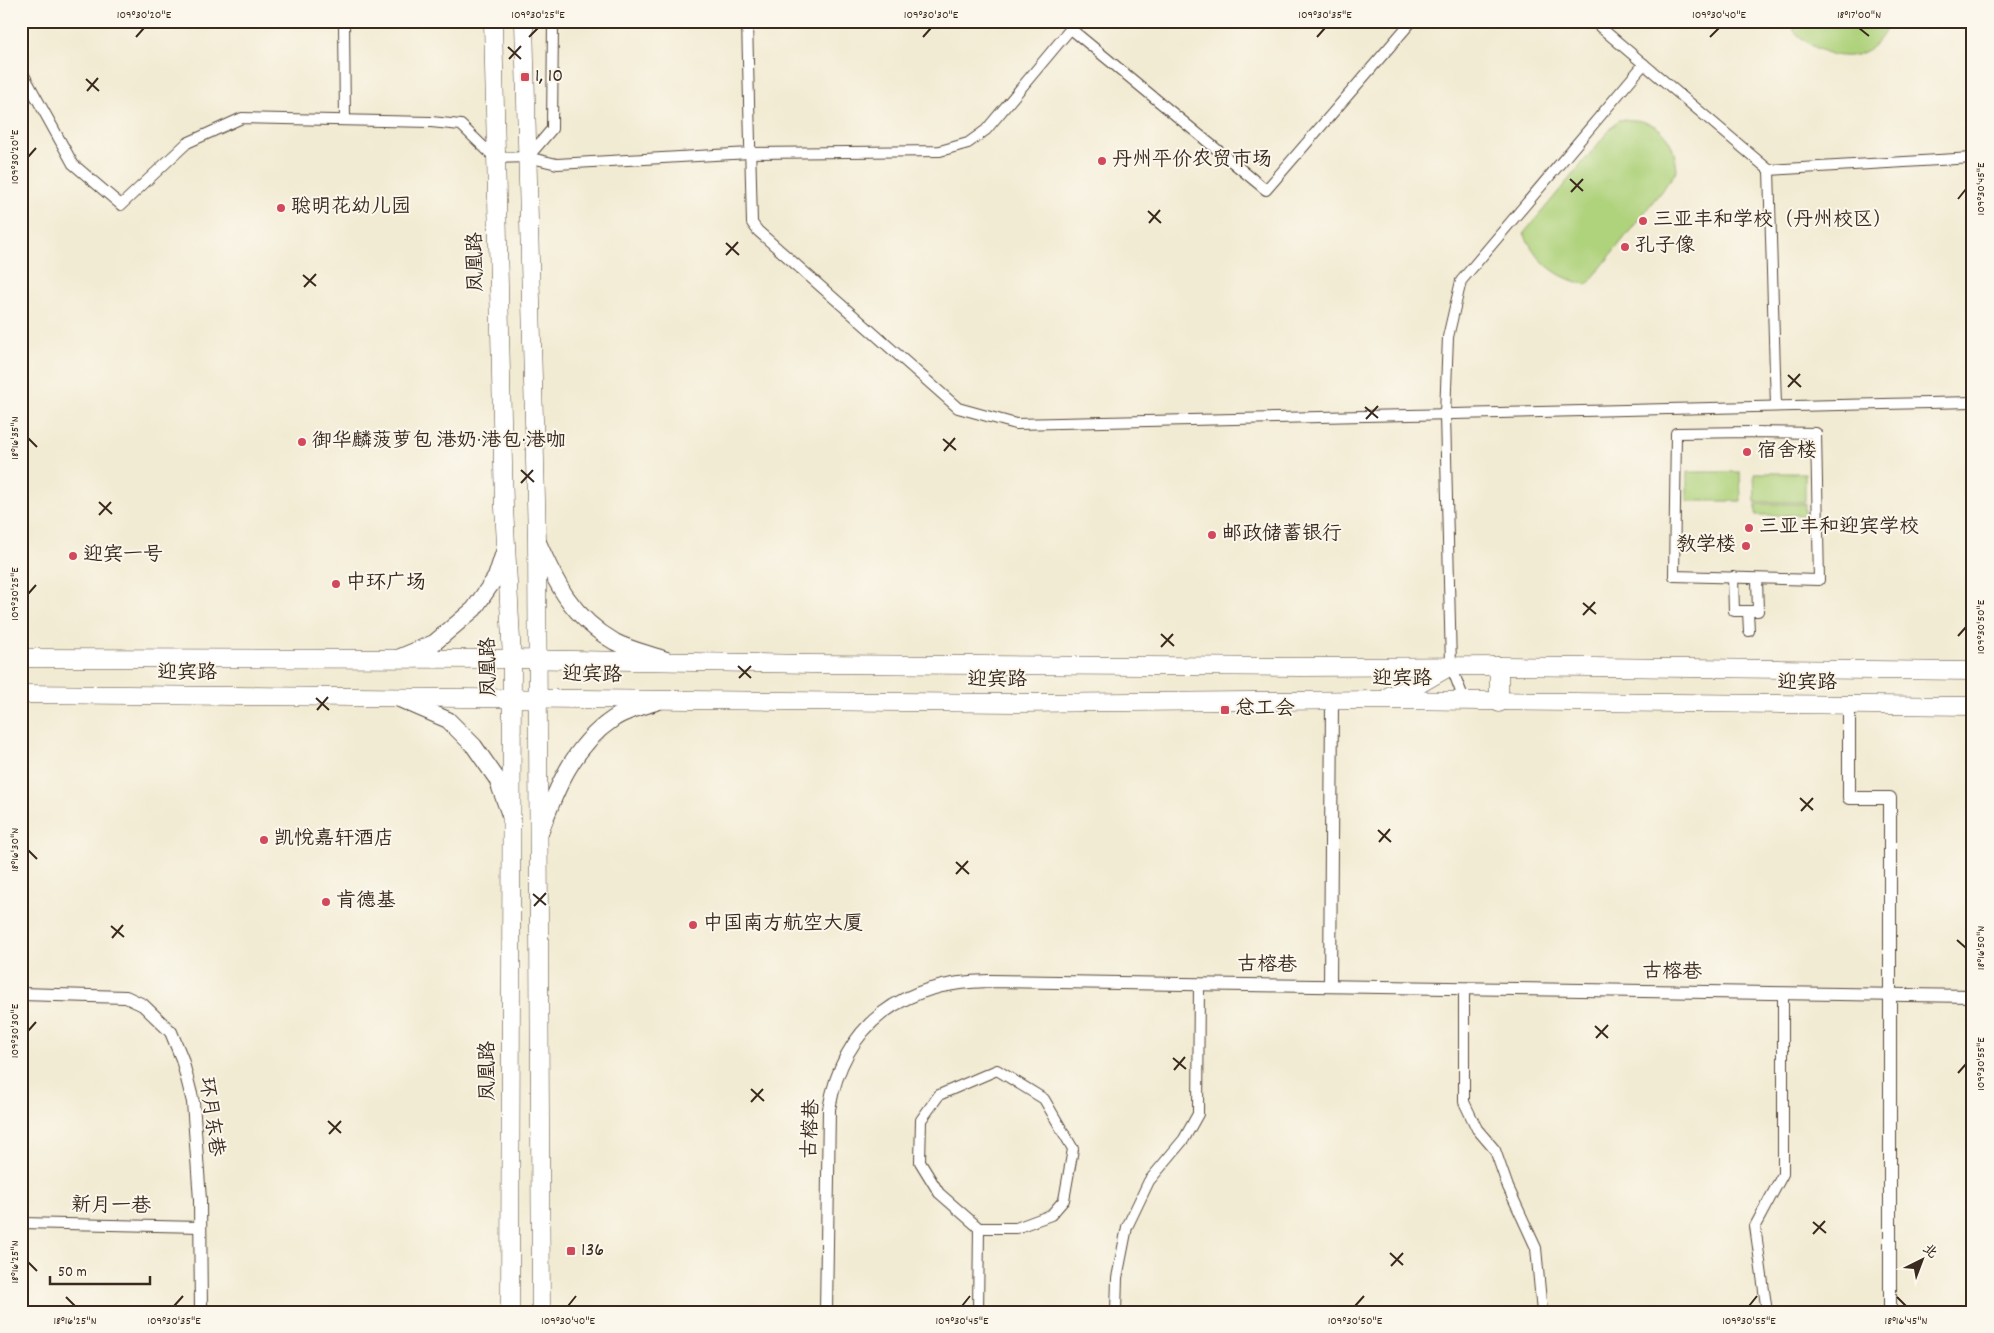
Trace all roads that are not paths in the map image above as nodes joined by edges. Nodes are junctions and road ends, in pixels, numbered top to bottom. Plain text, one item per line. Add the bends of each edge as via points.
1 (344, 21) edge
2 (493, 21) edge
3 (524, 21) edge
4 (553, 21) edge
5 (747, 21) edge
6 (1412, 21) edge
7 (1593, 21) edge
8 (1074, 25) edge
9 (1644, 64) junction
10 (21, 70) edge
11 (345, 120) junction
12 (750, 153) junction
13 (527, 157) junction
14 (495, 158) junction
15 (1973, 158) edge
16 (1770, 170) junction
17 (1973, 402) edge
18 (1776, 406) junction
19 (1445, 414) junction
20 (537, 540) junction
21 (508, 542) junction
22 (1733, 577) junction
23 (1757, 579) junction
24 (1748, 611) junction
25 (1749, 631) dead end
26 (21, 658) edge
27 (395, 659) junction
28 (512, 659) junction
29 (537, 659) junction
30 (670, 662) junction
31 (1384, 666) junction
32 (1451, 666) junction
33 (1499, 666) junction
34 (1973, 671) edge
35 (21, 694) edge
36 (393, 696) junction
37 (511, 697) junction
38 (537, 697) junction
39 (667, 699) junction
40 (1380, 700) junction
41 (1332, 702) junction
42 (1465, 702) junction
43 (1499, 703) junction
44 (1849, 705) junction
45 (1973, 706) edge
46 (511, 818) junction
47 (538, 837) junction
48 (1199, 984) junction
49 (1330, 986) junction
50 (1464, 988) junction
51 (1783, 993) junction
52 (21, 994) edge
53 (1890, 995) junction
54 (1973, 996) edge
55 (21, 1223) edge
56 (201, 1227) junction
57 (980, 1228) junction
58 (201, 1312) edge
59 (510, 1312) edge
60 (541, 1312) edge
61 (826, 1312) edge
62 (978, 1312) edge
63 (1116, 1312) edge
64 (1542, 1312) edge
65 (1767, 1312) edge
66 (1890, 1312) edge

1 - 11 street
2 - 14 highway, 凤凰路
3 - 13 highway
4 - 13 street via 552,128
5 - 12 street
6 - 8 street via 1266,190
7 - 9 street
8 - 12 street via 986,130 968,144 940,151
9 - 16 street
9 - 19 street via 1461,281 1448,337
10 - 11 street via 73,164 122,205 187,143 242,118
11 - 14 street via 461,125
12 - 13 street via 557,164
12 - 19 street via 752,223 758,231 958,408 1016,424
13 - 14 street
13 - 20 highway
14 - 21 highway, 凤凰路 via 504,507
15 - 16 street
16 - 18 street
17 - 18 street
18 - 19 street
19 - 32 street
20 - 29 highway
20 - 30 main road via 555,581 584,620 616,642
21 - 27 main road via 496,577 474,609 434,643
21 - 28 highway, 凤凰路
22 - 23 street
22 - 23 street via 1674,576 1676,430 1816,433 1819,580
22 - 24 street via 1734,611
23 - 24 street via 1758,611
24 - 25 street
26 - 27 highway, 迎宾路
27 - 28 highway, 迎宾路
28 - 29 highway, 迎宾路
28 - 37 highway, 凤凰路
29 - 30 highway, 迎宾路
29 - 38 highway
30 - 31 highway, 迎宾路
31 - 32 highway, 迎宾路
31 - 40 highway via 1393,683 1391,690
32 - 33 highway, 迎宾路
32 - 40 highway via 1416,686
32 - 42 street
33 - 34 highway, 迎宾路
33 - 43 highway
35 - 36 highway, 迎宾路
36 - 37 highway, 迎宾路
36 - 46 main road via 448,720 474,746 497,779
37 - 38 highway, 迎宾路
37 - 46 highway, 凤凰路
38 - 39 highway, 迎宾路
38 - 47 highway
39 - 41 highway, 迎宾路
39 - 47 main road via 614,718 585,743 559,781
40 - 41 highway, 迎宾路
40 - 42 highway, 迎宾路
41 - 49 street
42 - 43 highway, 迎宾路
43 - 44 highway, 迎宾路
44 - 45 highway, 迎宾路
44 - 53 street via 1849,798 1890,798
46 - 59 highway, 凤凰路
47 - 60 highway
48 - 49 street, 古榕巷
48 - 61 street, 古榕巷 via 964,981 912,994 883,1013 850,1050 829,1109
48 - 63 street via 1198,1114 1184,1139 1150,1181 1127,1227 1116,1278
49 - 50 street, 古榕巷
50 - 51 street, 古榕巷
50 - 64 street via 1464,1102 1477,1129 1495,1150 1536,1248
51 - 53 street, 古榕巷
51 - 65 street via 1783,1174 1755,1226
52 - 56 street, 环月东巷 via 126,997 143,1005 171,1032 193,1102
53 - 54 street, 古榕巷
53 - 66 street
55 - 56 street, 新月一巷
56 - 58 street, 环月东巷
57 - 57 street via 939,1193 920,1162 921,1120 939,1095 997,1070 1044,1099 1073,1149 1064,1200 1051,1215 1016,1228
57 - 62 street

